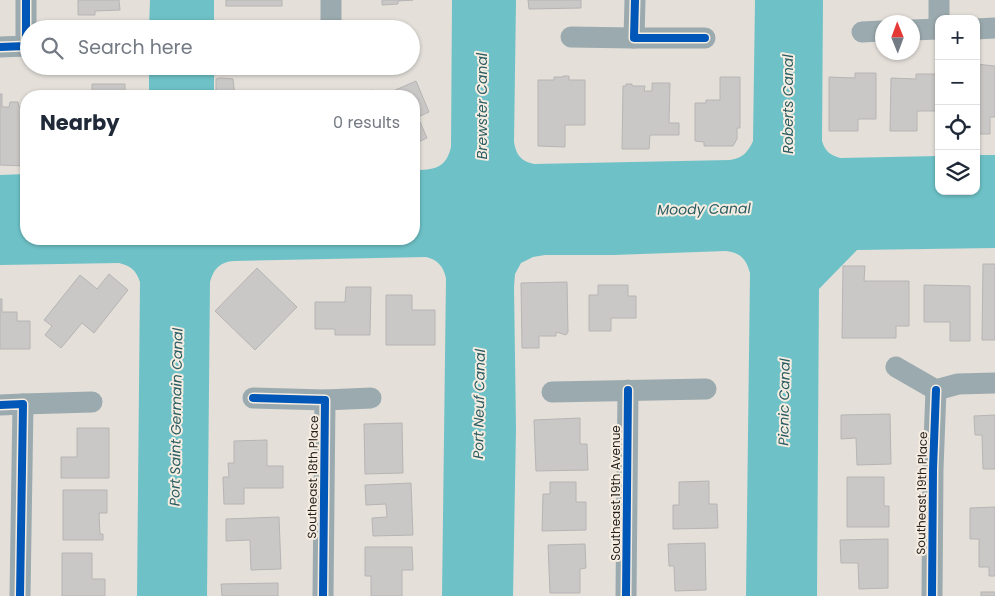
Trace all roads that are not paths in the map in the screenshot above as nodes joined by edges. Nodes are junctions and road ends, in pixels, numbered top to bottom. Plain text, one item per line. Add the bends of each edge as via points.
1 (26, 0) edge
2 (331, 0) edge
3 (634, 0) edge
4 (939, 0) edge
5 (939, 15) edge
6 (26, 20) edge
7 (331, 20) edge
8 (980, 28) edge
9 (995, 28) edge
10 (935, 29) edge
11 (920, 30) edge
12 (571, 37) dead end
13 (634, 38) junction
14 (705, 38) dead end
15 (20, 46) edge
16 (0, 47) edge
17 (896, 366) dead end
18 (995, 383) edge
19 (706, 389) dead end
20 (628, 390) junction
21 (936, 390) junction
22 (552, 392) dead end
23 (253, 398) dead end
24 (371, 398) dead end
25 (326, 400) junction
26 (92, 402) dead end
27 (23, 404) junction
28 (0, 405) edge
29 (20, 596) edge
30 (323, 596) edge
31 (626, 596) edge
32 (932, 596) edge

1 - 6 street
2 - 7 street
3 - 13 street
4 - 5 street
8 - 9 street
10 - 11 street
12 - 13 street
13 - 14 street
15 - 16 street
17 - 21 street
18 - 21 street via 958,384
19 - 20 street
20 - 22 street
20 - 31 street, Southeast 19th Avenue
21 - 32 street, Southeast 19th Place
23 - 25 street, Southeast 18th Place
24 - 25 street, Southeast 18th Place
25 - 30 street, Southeast 18th Place
26 - 27 street
27 - 28 street
27 - 29 street

